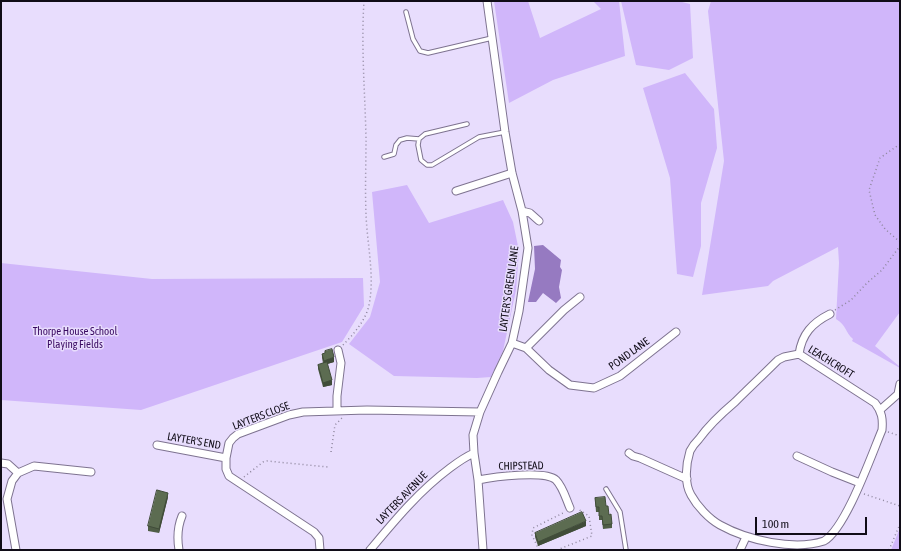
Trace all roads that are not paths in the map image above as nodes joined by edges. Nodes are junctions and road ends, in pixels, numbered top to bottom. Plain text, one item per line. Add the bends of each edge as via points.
1 (487, 1) edge
2 (406, 12) dead end
3 (493, 38) junction
4 (468, 124) dead end
5 (505, 132) junction
6 (419, 139) junction
7 (384, 157) dead end
8 (512, 173) junction
9 (456, 191) dead end
10 (522, 211) junction
11 (539, 221) dead end
12 (580, 297) dead end
13 (830, 314) road end
14 (676, 332) dead end
15 (512, 343) junction
16 (526, 348) junction
17 (338, 350) road end
18 (799, 354) junction
19 (900, 384) edge
20 (880, 410) junction
21 (340, 412) junction
22 (480, 412) junction
23 (157, 445) dead end
24 (474, 453) junction
25 (629, 454) dead end
26 (797, 456) dead end
27 (226, 458) junction
28 (1, 463) edge
29 (91, 472) dead end
30 (18, 474) junction
31 (687, 478) junction
32 (478, 480) junction
33 (860, 482) junction
34 (606, 489) dead end
35 (570, 508) road end
36 (182, 516) dead end
37 (746, 537) junction
38 (320, 549) edge
39 (16, 550) edge
40 (179, 550) edge
41 (370, 550) edge
42 (483, 550) edge
43 (626, 550) edge
44 (740, 550) edge

1 - 3 street, LAYTER'S GREEN LANE
2 - 3 lane via 413,39 420,51 428,53
3 - 5 street, LAYTER'S GREEN LANE
4 - 6 lane via 425,134
5 - 6 lane via 479,137 432,165 427,165 421,160
5 - 8 street, LAYTER'S GREEN LANE
6 - 7 lane via 402,139 397,143 394,154
8 - 9 street
8 - 10 street, LAYTER'S GREEN LANE
10 - 11 street via 530,213
10 - 15 street, LAYTER'S GREEN LANE via 528,248
12 - 16 street
13 - 18 street via 811,327 804,336
14 - 16 street, POND LANE via 620,376 594,388 570,386
15 - 16 street, POND LANE
15 - 22 street, LAYTER'S GREEN LANE
17 - 21 street via 341,363 337,396
18 - 20 street, LEACHCROFT via 875,403
18 - 31 street, LEACHCROFT via 778,360 704,432 691,450
19 - 20 street via 898,394
20 - 33 street, LEACHCROFT via 882,430
21 - 22 street, LAYTERS CLOSE
21 - 27 street, LAYTERS CLOSE via 303,412 289,415 238,434 229,443
22 - 24 street, LAYTER'S GREEN LANE via 473,435
23 - 27 street, LAYTER'S END
24 - 32 street, LAYTER'S GREEN LANE
24 - 41 street, LAYTERS AVENUE via 421,491
25 - 31 street
26 - 33 street
27 - 38 street, LAYTERS CLOSE via 229,476 314,532 319,538
28 - 30 street via 8,464
29 - 30 street via 34,466
30 - 39 street via 12,481 7,499
31 - 37 street, LEACHCROFT via 690,494 704,511 719,525
32 - 35 street, CHIPSTEAD via 537,475 552,477 557,481
32 - 42 street, LAYTER'S GREEN LANE
33 - 37 street, LEACHCROFT via 841,522 823,542 788,548 761,544
34 - 43 lane via 620,512
36 - 40 street via 177,537
37 - 44 street

